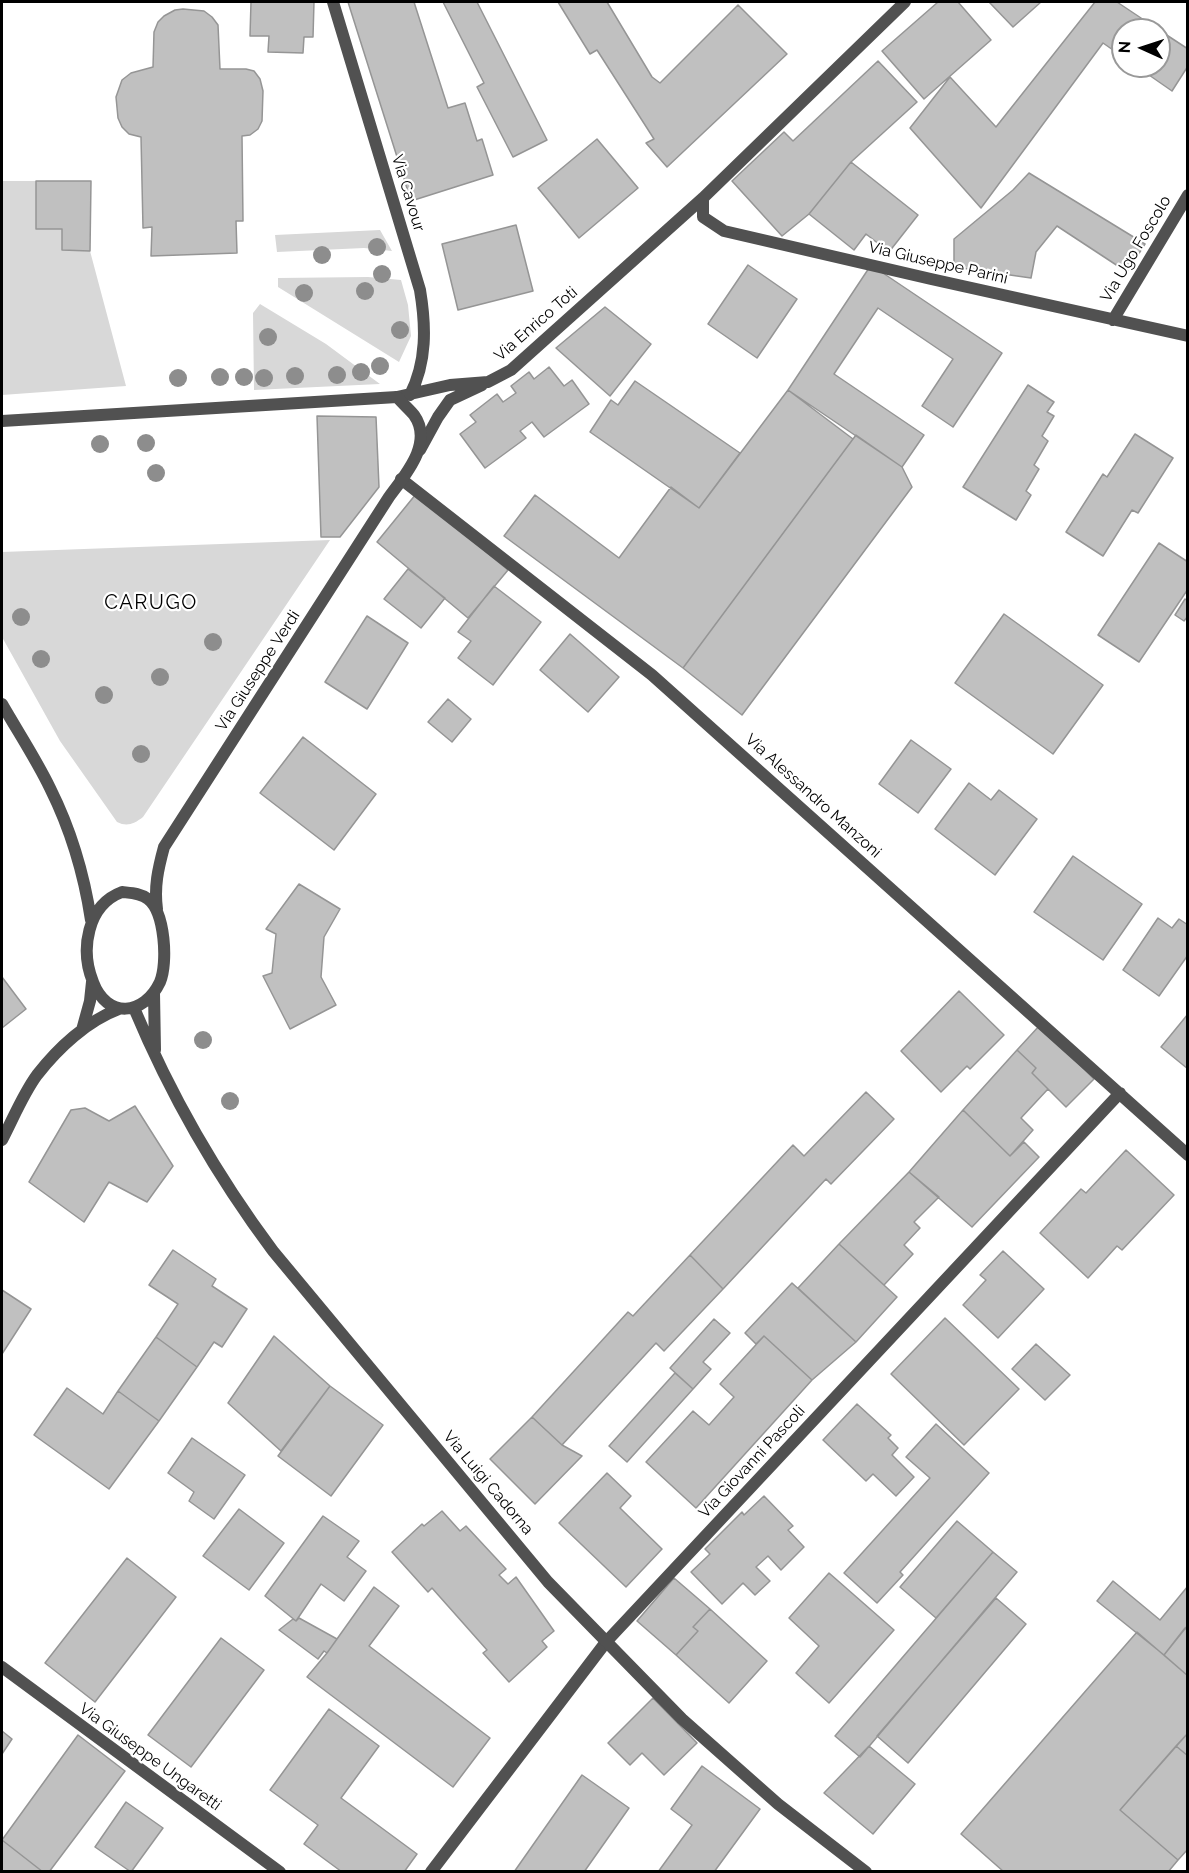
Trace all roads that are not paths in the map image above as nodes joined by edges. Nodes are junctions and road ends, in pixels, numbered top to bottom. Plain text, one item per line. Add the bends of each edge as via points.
1 (333, 2) edge
2 (905, 2) edge
3 (1188, 195) edge
4 (703, 198) junction
5 (1113, 320) junction
6 (1188, 336) edge
7 (488, 382) junction
8 (403, 396) junction
9 (2, 421) edge
10 (415, 460) junction
11 (401, 479) junction
12 (2, 704) edge
13 (157, 909) junction
14 (92, 920) junction
15 (92, 982) junction
16 (154, 993) junction
17 (134, 1008) junction
18 (119, 1009) junction
19 (82, 1030) junction
20 (156, 1055) junction
21 (1120, 1093) junction
22 (2, 1140) edge
23 (1188, 1155) edge
24 (606, 1642) junction
25 (2, 1667) edge
26 (280, 1872) edge
27 (431, 1872) edge
28 (866, 1872) edge

1 - 8 street, Via Cavour via 420,290 425,331 421,366 417,382
2 - 4 street, Via Enrico Toti
3 - 5 street, Via Ugo Foscolo
4 - 5 street, Via Giuseppe Parini via 703,217 724,231
4 - 7 street, Via Enrico Toti via 511,370
5 - 6 street, Via Giuseppe Parini
7 - 8 street, Via Enrico Toti via 450,385
7 - 10 street, Via Giuseppe Verdi via 450,400
8 - 9 street, Via Enrico Toti
8 - 10 street, Via Giuseppe Verdi via 420,430
10 - 11 street, Via Giuseppe Verdi
11 - 13 street, Via Giuseppe Verdi via 164,847 155,892
11 - 21 street, Via Alessandro Manzoni via 652,675
12 - 14 street via 62,815 79,860
13 - 14 street via 138,893 122,892 110,896
13 - 16 street via 162,925 163,964
14 - 15 street via 87,952
15 - 18 street via 99,996
15 - 19 street
16 - 17 street
16 - 20 street, Via Luigi Cadorna
17 - 18 street
17 - 20 street, Via Luigi Cadorna
18 - 19 street
19 - 22 street via 37,1076
20 - 24 street, Via Luigi Cadorna via 205,1150 273,1251 548,1582
21 - 23 street, Via Alessandro Manzoni
21 - 24 street, Via Giovanni Pascoli
24 - 27 street, Via Giovanni Pascoli
24 - 28 street, Via Luigi Cadorna via 682,1719 778,1804
25 - 26 street, Via Giuseppe Ungaretti

